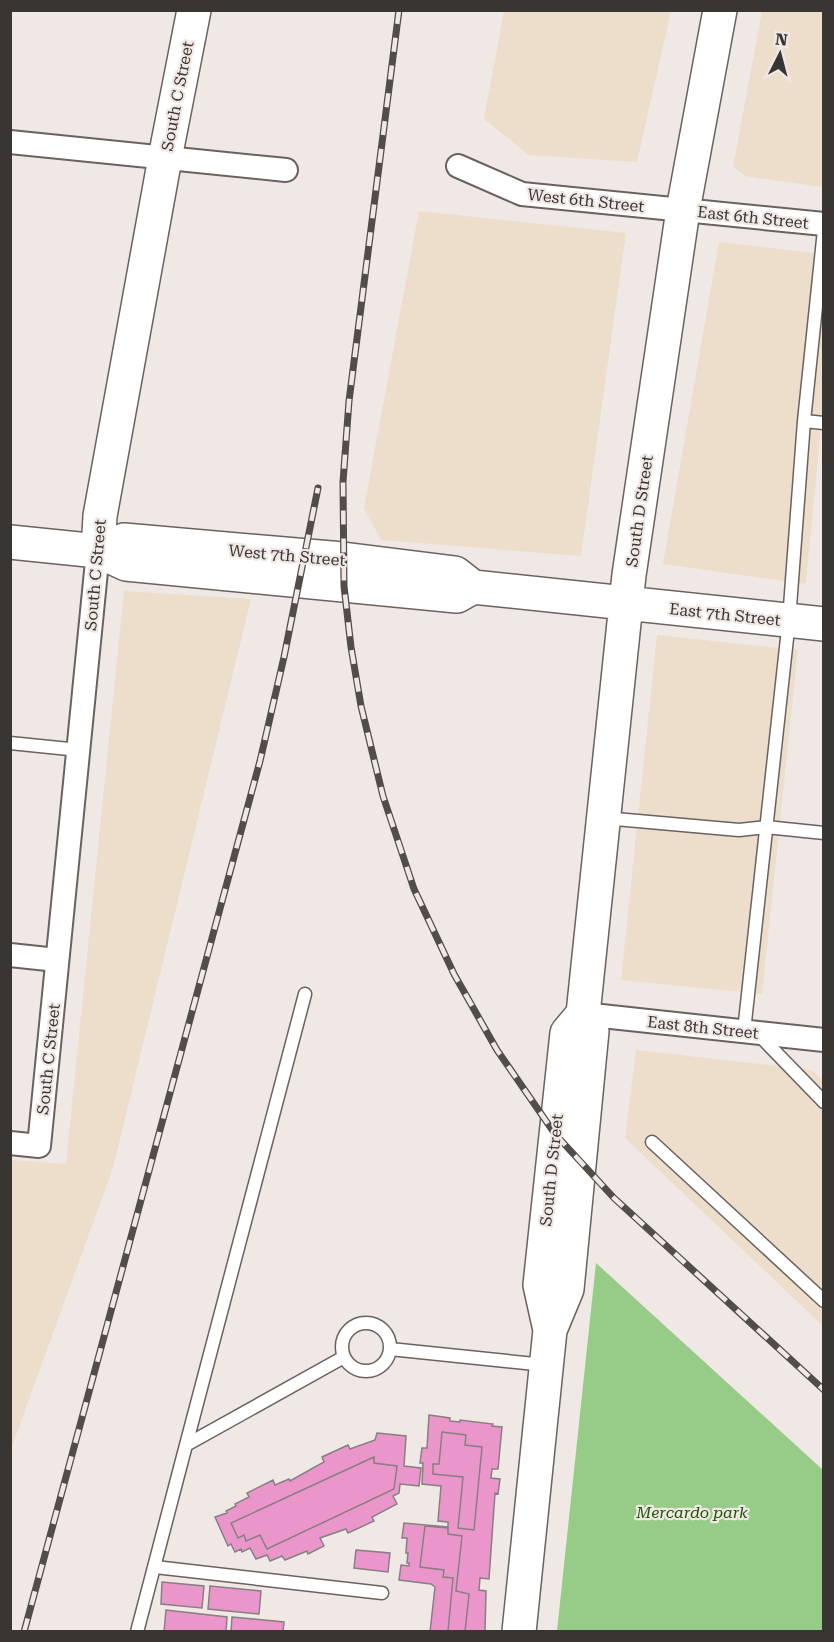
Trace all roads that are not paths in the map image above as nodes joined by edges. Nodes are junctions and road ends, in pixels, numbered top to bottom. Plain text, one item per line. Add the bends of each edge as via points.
1 (194, 10) edge
2 (720, 10) edge
3 (10, 141) edge
4 (165, 158) junction
5 (458, 166) dead end
6 (286, 170) dead end
7 (683, 210) junction
8 (824, 224) edge
9 (824, 230) edge
10 (804, 421) junction
11 (824, 423) edge
12 (10, 543) edge
13 (98, 552) junction
14 (626, 603) junction
15 (789, 620) junction
16 (824, 624) edge
17 (10, 743) edge
18 (79, 750) junction
19 (603, 818) junction
20 (766, 827) junction
21 (824, 833) edge
22 (10, 955) edge
23 (57, 960) junction
24 (305, 994) dead end
25 (583, 1014) junction
26 (751, 1032) junction
27 (824, 1040) edge
28 (824, 1101) edge
29 (652, 1142) dead end
30 (10, 1143) edge
31 (824, 1301) edge
32 (390, 1349) junction
33 (344, 1357) junction
34 (546, 1365) junction
35 (186, 1445) junction
36 (155, 1567) junction
37 (382, 1593) dead end
38 (137, 1632) edge
39 (519, 1632) edge

1 - 4 main road, South C Street
2 - 7 main road, South D Street
3 - 4 street
4 - 6 street
4 - 13 main road, South C Street via 100,516
5 - 7 street, West 6th Street via 522,194
7 - 8 street, East 6th Street
7 - 14 main road, South D Street
9 - 10 lane
10 - 11 lane
10 - 15 lane
12 - 13 main road, West 7th Street
13 - 14 main road, West 7th Street via 124,540 343,559 454,573 473,587
13 - 18 street, South C Street
14 - 15 main road, East 7th Street
14 - 19 main road, South D Street
15 - 16 main road, East 7th Street
15 - 20 lane
17 - 18 lane
18 - 23 street, South C Street
19 - 20 lane via 739,831
19 - 25 main road, South D Street
20 - 21 lane
20 - 26 lane
22 - 23 street
23 - 30 street, South C Street via 39,1146
24 - 35 lane
25 - 26 street, East 8th Street
25 - 34 main road, South D Street via 567,1033 555,1134 540,1285 550,1330
26 - 27 street, East 8th Street
26 - 28 lane
29 - 31 lane
32 - 33 lane via 386,1362 373,1371 357,1370
32 - 33 lane via 385,1332 372,1323 363,1323 344,1336
32 - 34 lane
33 - 35 lane
34 - 39 main road, South D Street
35 - 36 lane
36 - 37 lane
36 - 38 lane

